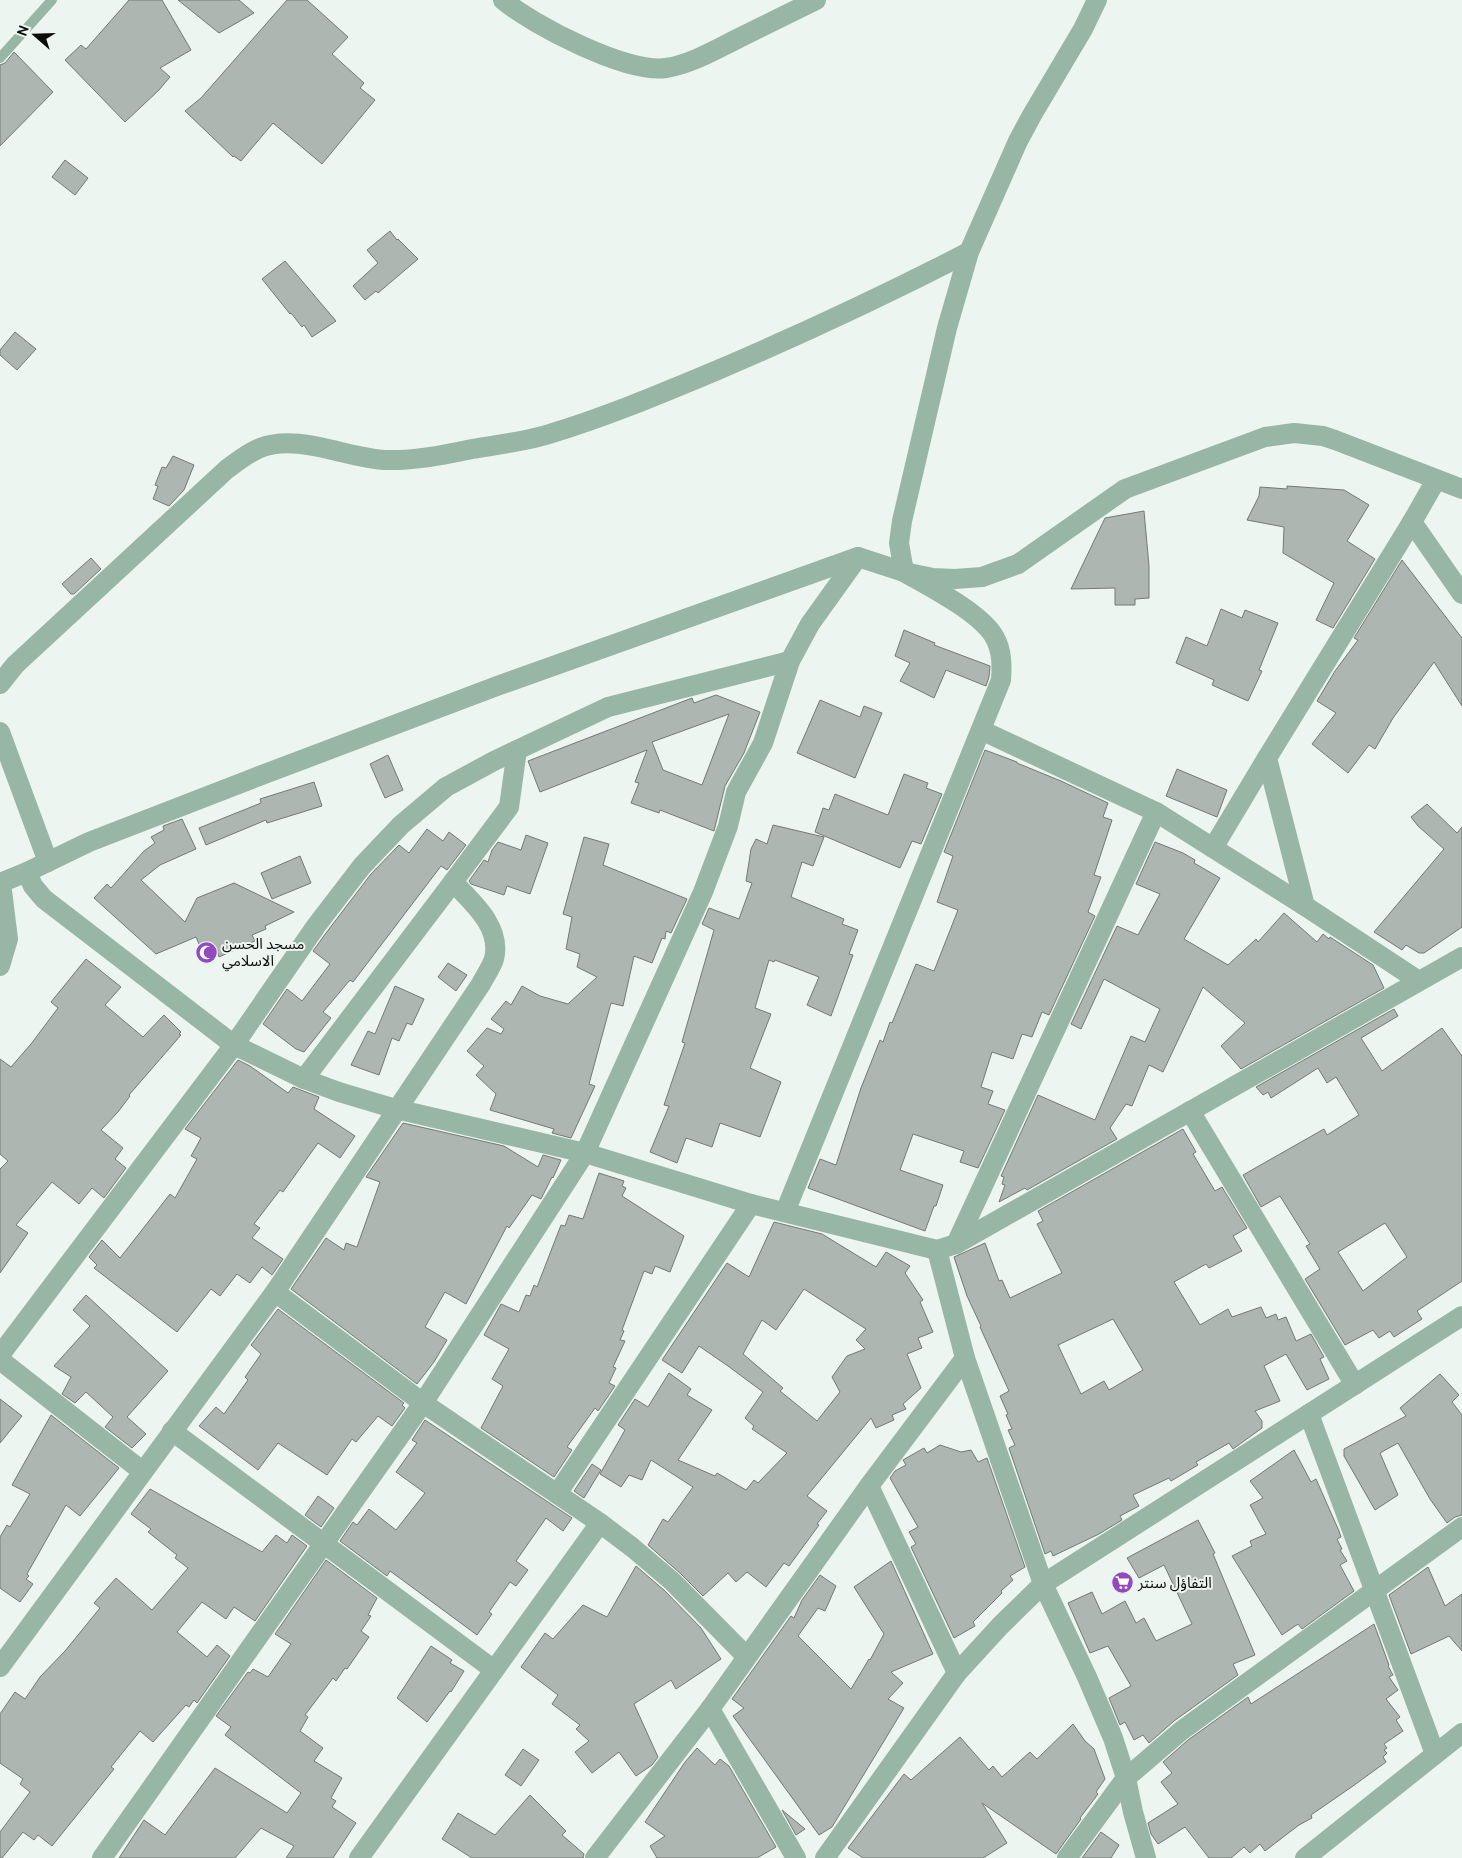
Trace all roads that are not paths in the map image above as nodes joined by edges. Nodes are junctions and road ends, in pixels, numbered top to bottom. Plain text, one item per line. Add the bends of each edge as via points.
1 (52, 0) edge
2 (503, 0) edge
3 (816, 0) edge
4 (1097, 0) edge
5 (790, 5) edge
6 (0, 58) edge
7 (969, 252) junction
8 (1436, 480) junction
9 (1462, 489) edge
10 (1412, 522) junction
11 (858, 558) junction
12 (904, 572) junction
13 (1462, 594) edge
14 (790, 661) junction
15 (0, 684) edge
16 (982, 730) junction
17 (0, 732) edge
18 (517, 750) junction
19 (1267, 758) junction
20 (1156, 812) junction
21 (1213, 848) junction
22 (48, 862) junction
23 (27, 872) junction
24 (453, 882) junction
25 (0, 883) edge
26 (1305, 906) junction
27 (1462, 957) edge
28 (0, 966) edge
29 (1419, 981) junction
30 (234, 1045) junction
31 (304, 1079) junction
32 (396, 1109) junction
33 (1190, 1111) junction
34 (585, 1153) junction
35 (751, 1204) junction
36 (785, 1212) junction
37 (956, 1244) junction
38 (937, 1250) junction
39 (275, 1292) junction
40 (1462, 1316) edge
41 (0, 1355) edge
42 (965, 1358) junction
43 (0, 1360) edge
44 (1355, 1384) junction
45 (423, 1402) junction
46 (1309, 1414) junction
47 (172, 1431) junction
48 (142, 1471) junction
49 (869, 1486) junction
50 (556, 1494) junction
51 (600, 1523) junction
52 (1462, 1527) edge
53 (323, 1544) junction
54 (1043, 1584) junction
55 (1374, 1591) junction
56 (746, 1656) junction
57 (0, 1667) edge
58 (494, 1670) junction
59 (957, 1673) junction
60 (710, 1709) junction
61 (1462, 1732) edge
62 (1436, 1754) junction
63 (1126, 1778) junction
64 (102, 1858) edge
65 (359, 1858) edge
66 (595, 1858) edge
67 (796, 1858) edge
68 (825, 1858) edge
69 (1067, 1858) edge
70 (1146, 1858) edge
71 (1305, 1858) edge

1 - 6 lane
2 - 5 street via 516,11 573,42 639,66 665,68 696,59
3 - 5 street
4 - 7 street via 1027,124
7 - 12 street via 947,328 902,521 899,543
7 - 15 street via 780,344 615,412 544,435 469,450 385,460 298,443 261,447 227,469 15,666
8 - 9 street
8 - 10 street
8 - 12 street via 1323,436 1294,433 1266,437 1125,489 1018,564 982,577 955,579
10 - 13 street
10 - 19 street
11 - 12 street
11 - 14 street via 810,624
11 - 22 street via 488,690 154,816
12 - 16 street via 975,616 995,637 1003,660 1001,680
14 - 18 street via 608,707
14 - 34 street via 763,744 736,792 728,826 703,892
16 - 20 street
16 - 36 street
17 - 22 street
18 - 24 street via 509,807
18 - 30 street via 446,787 362,866 316,926
19 - 21 street
19 - 26 street
20 - 21 street
20 - 37 street
21 - 26 street
22 - 23 street
23 - 25 street
23 - 30 street via 44,899
24 - 31 street
24 - 32 street via 488,922 494,937 494,959 481,984
25 - 28 street via 8,939
26 - 29 street
27 - 29 street
29 - 33 street
30 - 31 street
30 - 41 street
31 - 32 street
32 - 34 street
32 - 39 street
33 - 37 street
33 - 44 street
34 - 35 street
34 - 45 street
35 - 36 street
35 - 50 street
36 - 38 street
37 - 38 street
38 - 42 street
39 - 45 street
39 - 47 street
40 - 44 street
42 - 49 street
42 - 54 street
43 - 48 street
44 - 46 street
45 - 50 street
45 - 53 street
46 - 54 street
46 - 55 street
47 - 48 street
47 - 53 street
48 - 57 street
49 - 56 street
49 - 59 street
50 - 51 street
51 - 56 street via 652,1563
51 - 58 street
52 - 55 street
53 - 58 street
53 - 64 street
54 - 59 street
54 - 63 street via 1087,1677
55 - 62 street
55 - 63 street via 1181,1731
56 - 60 street
58 - 65 street
59 - 68 street
60 - 66 street
60 - 67 street
61 - 62 street
62 - 71 street
63 - 69 street
63 - 70 street

